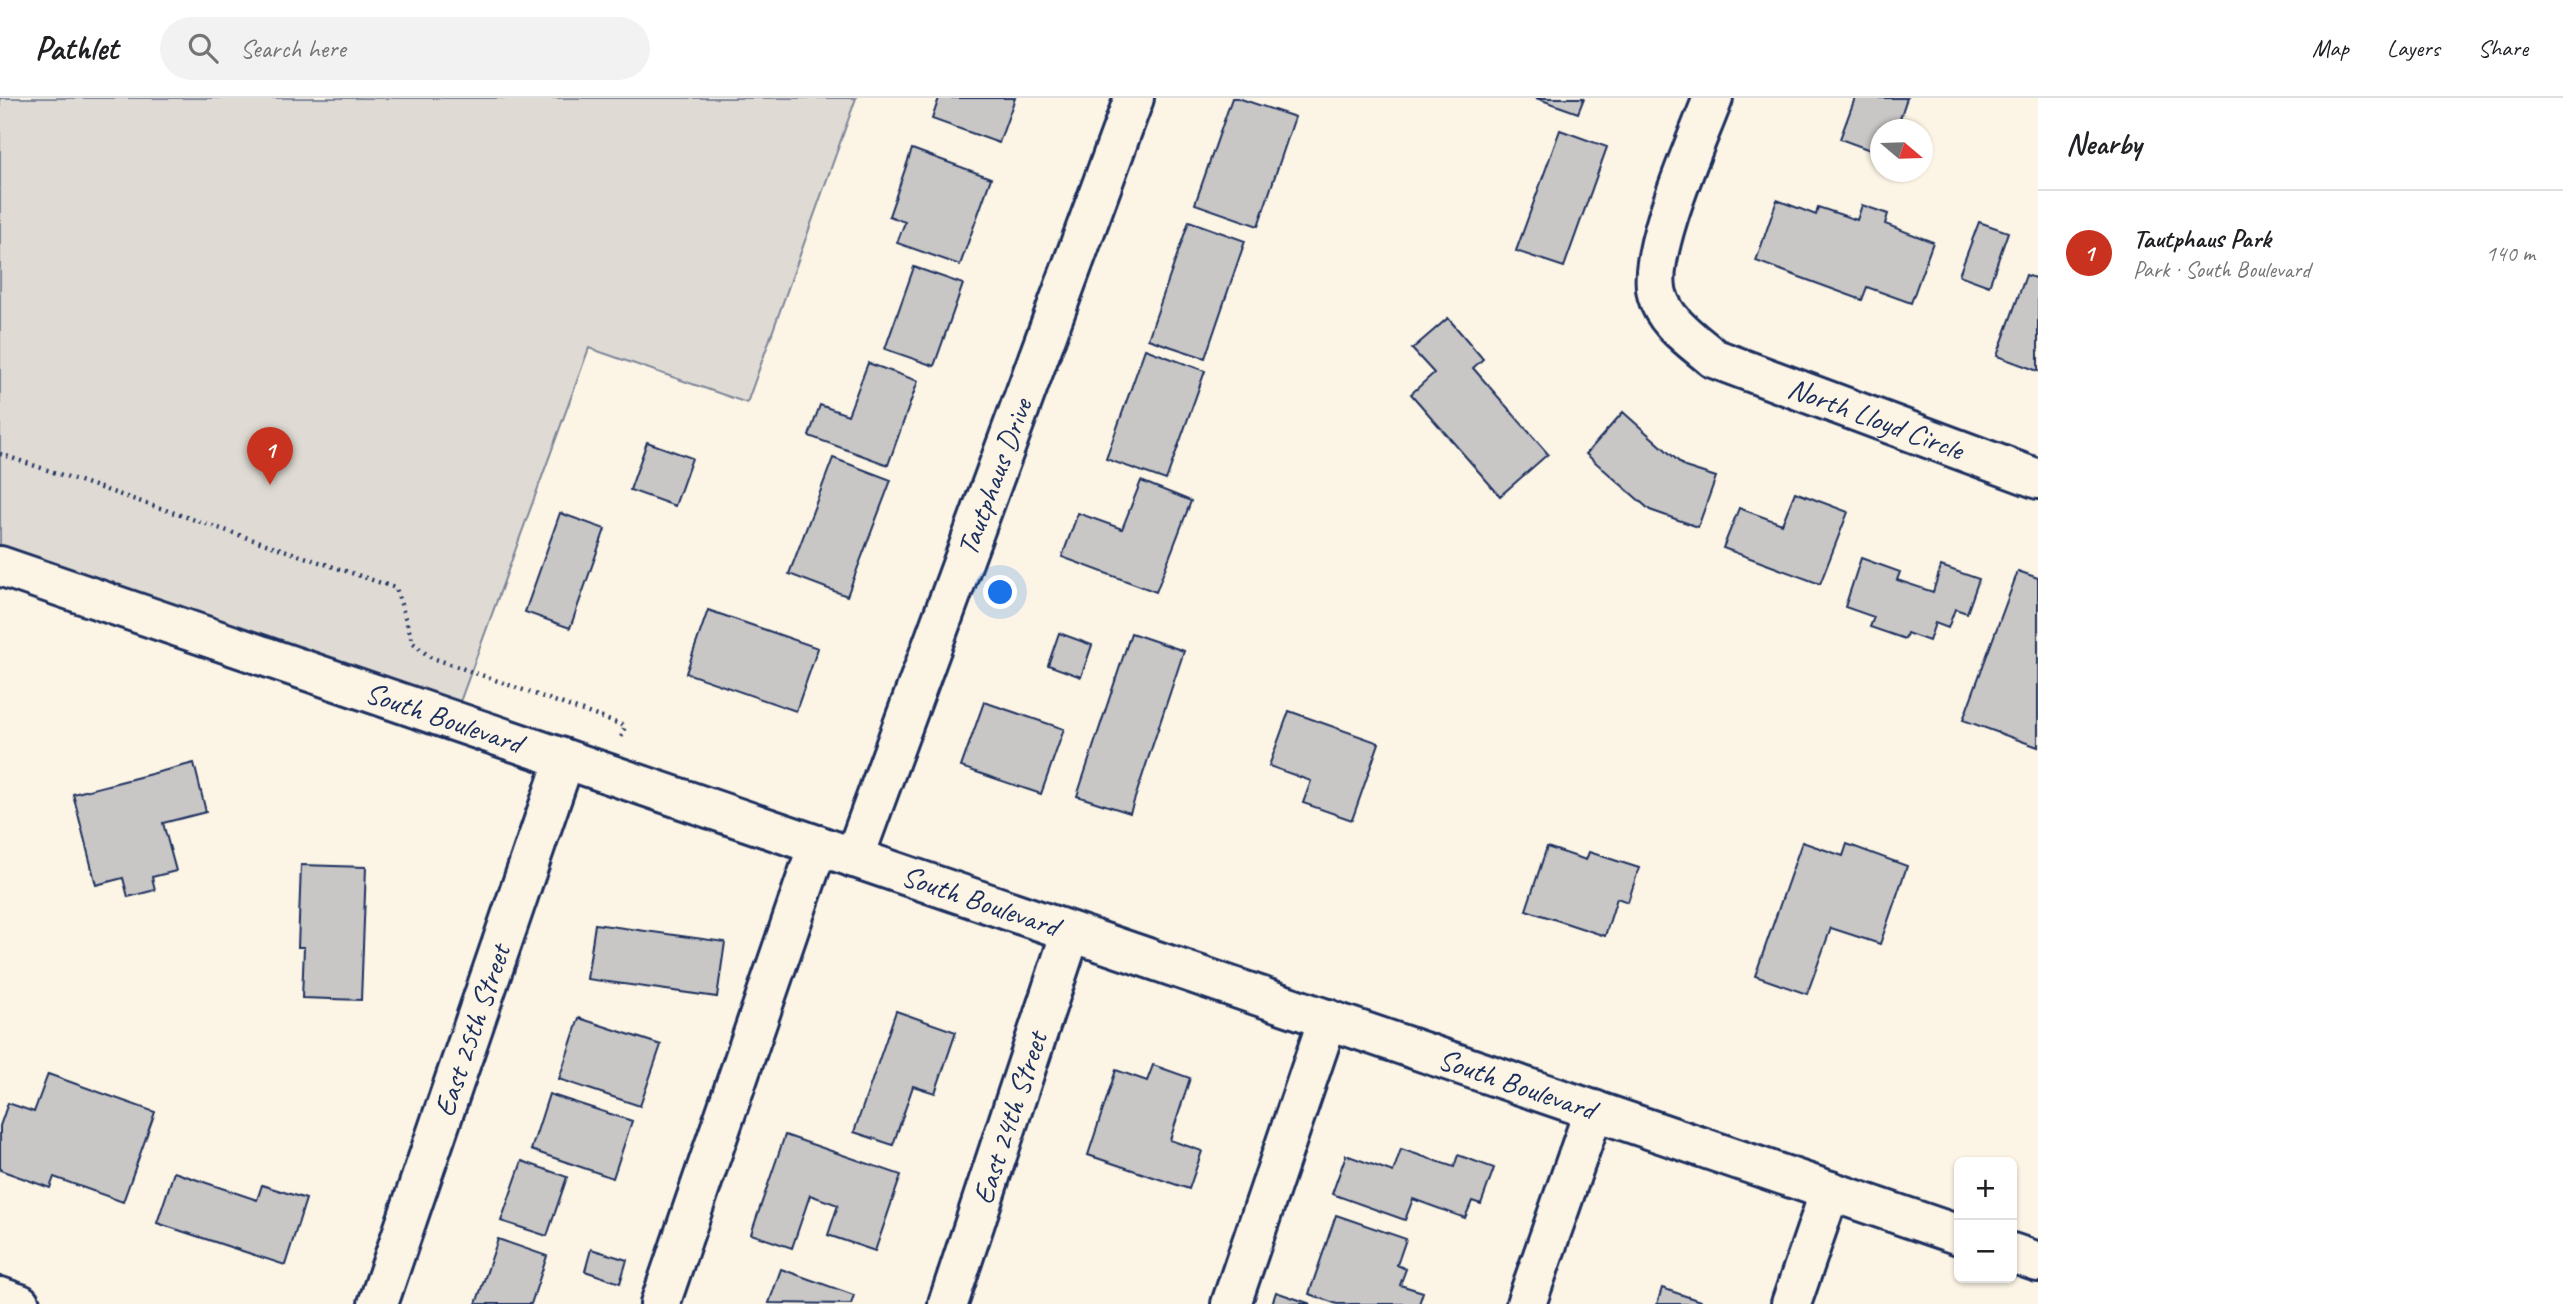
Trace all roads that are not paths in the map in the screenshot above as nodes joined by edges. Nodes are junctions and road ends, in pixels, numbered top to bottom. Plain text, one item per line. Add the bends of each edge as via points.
1 (1134, 98) edge
2 (1713, 98) edge
3 (2038, 479) edge
4 (0, 566) edge
5 (565, 759) junction
6 (818, 845) junction
7 (854, 858) junction
8 (1071, 932) junction
9 (1328, 1020) junction
10 (1594, 1110) junction
11 (1830, 1191) junction
12 (1954, 1233) edge
13 (2017, 1255) edge
14 (2038, 1262) edge
15 (0, 1297) edge
16 (20, 1304) edge
17 (378, 1304) edge
18 (660, 1304) edge
19 (948, 1304) edge
20 (1231, 1304) edge
21 (1525, 1304) edge
22 (1791, 1304) edge

1 - 7 street, Tautphaus Drive
2 - 3 street, North Lloyd Circle via 1667,220 1655,278 1657,296 1673,324 1713,358
4 - 5 street, South Boulevard
5 - 6 street, South Boulevard
5 - 17 street, East 25th Street
6 - 7 street, South Boulevard
6 - 18 street
7 - 8 street, South Boulevard
8 - 9 street, South Boulevard
8 - 19 street, East 24th Street
9 - 10 street, South Boulevard
9 - 20 street
10 - 11 street, South Boulevard
10 - 21 street
11 - 12 street, South Boulevard
11 - 22 street
13 - 14 street
15 - 16 street

